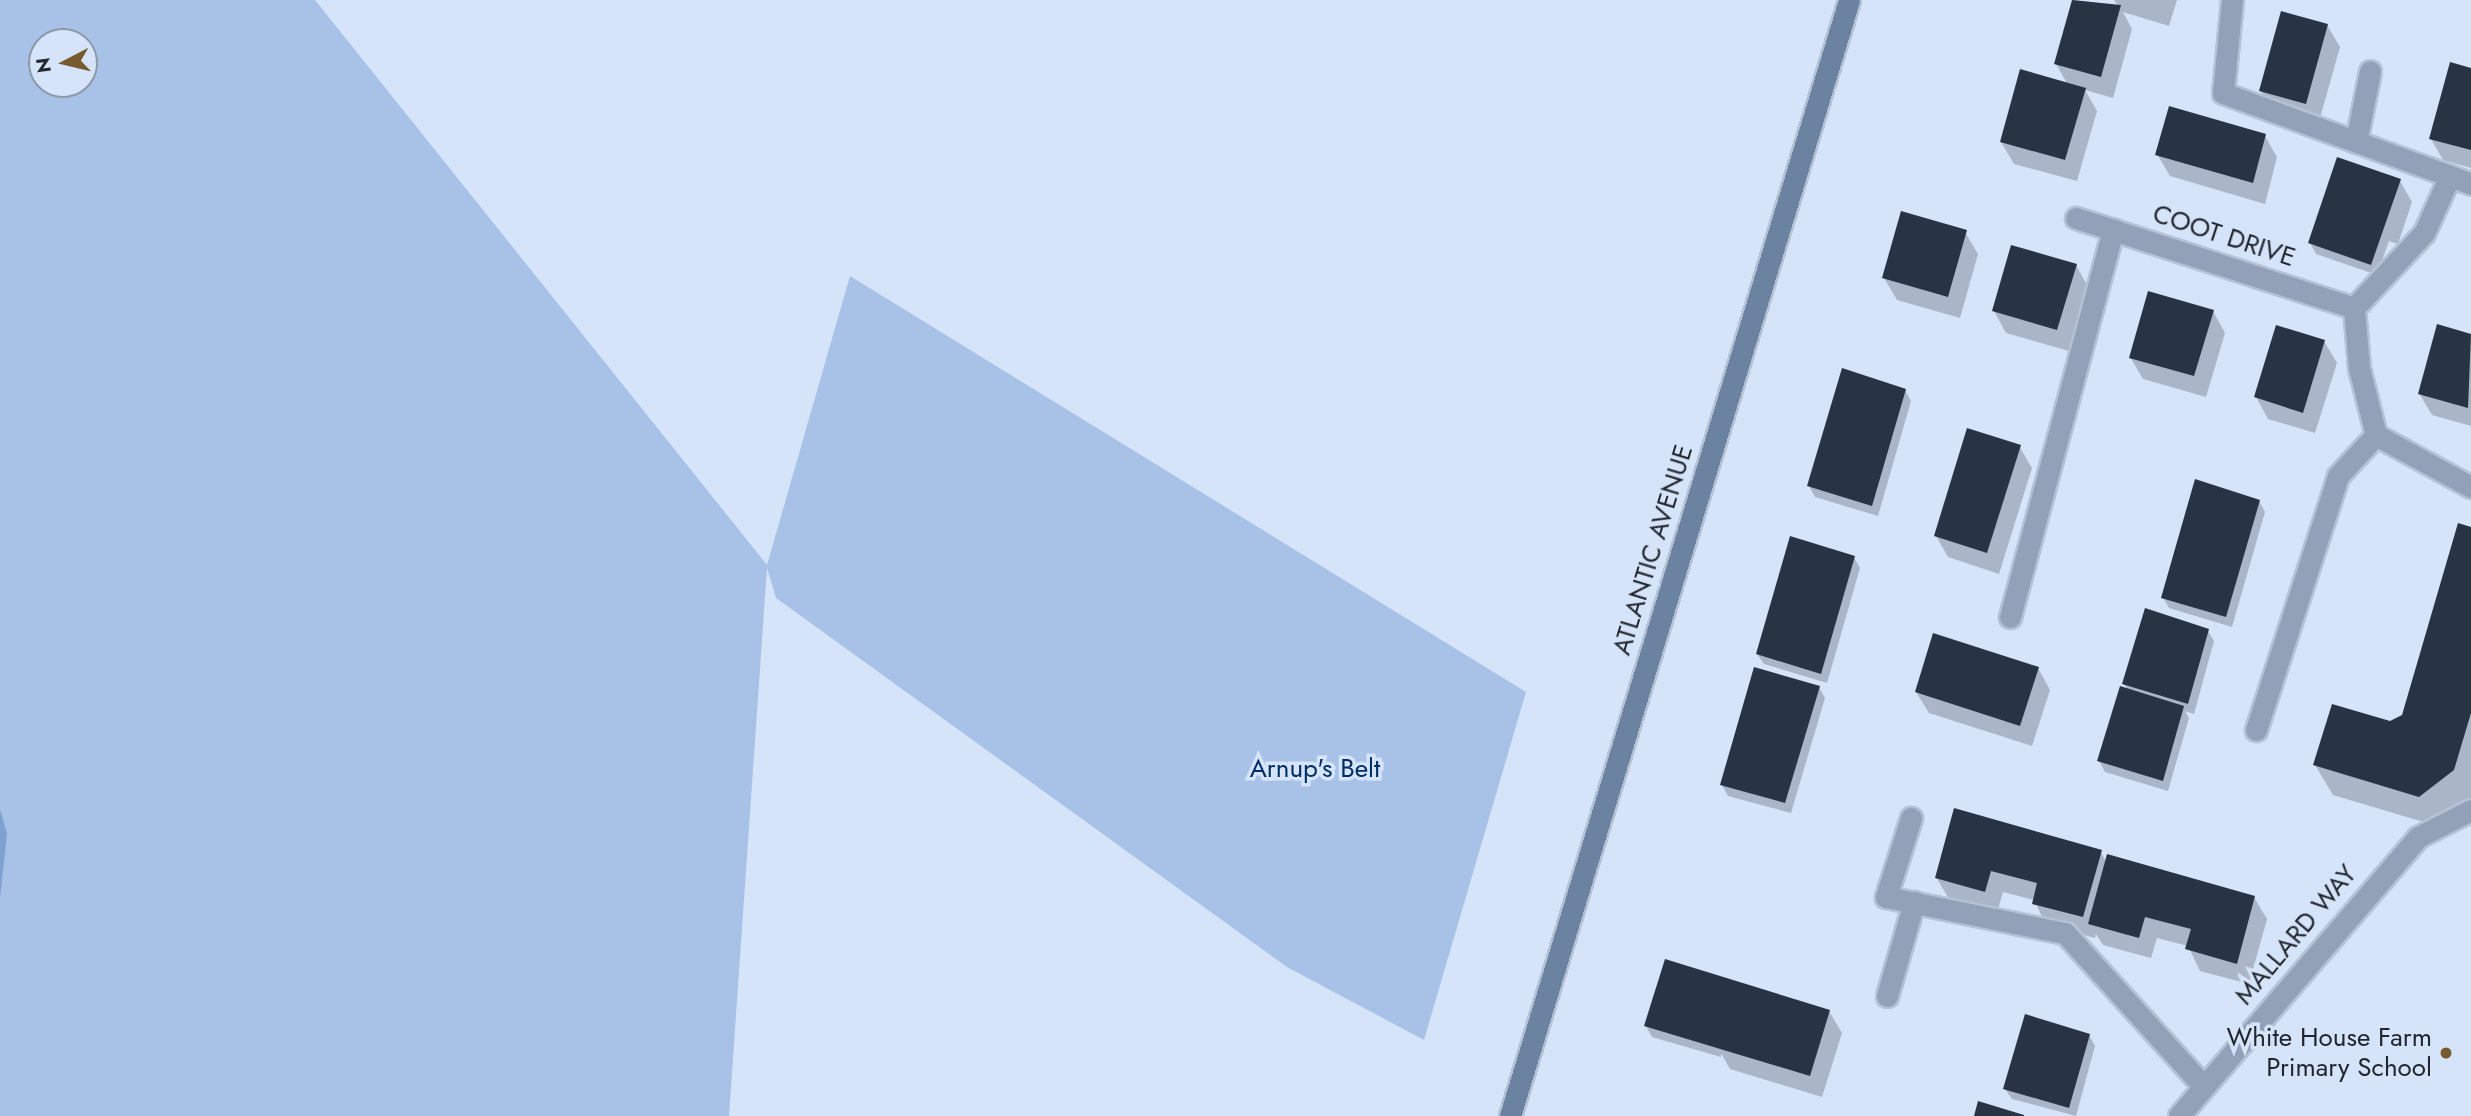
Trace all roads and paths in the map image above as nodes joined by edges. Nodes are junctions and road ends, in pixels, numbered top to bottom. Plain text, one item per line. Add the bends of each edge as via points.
1 (1849, 0) edge
2 (2232, 0) edge
3 (2370, 71) dead end
4 (2356, 142) junction
5 (2449, 178) junction
6 (2471, 184) edge
7 (2076, 218) dead end
8 (2113, 229) junction
9 (2354, 308) junction
10 (2376, 435) junction
11 (2471, 487) edge
12 (2010, 617) dead end
13 (2256, 730) dead end
14 (2471, 810) edge
15 (1911, 818) dead end
16 (1914, 902) junction
17 (1887, 996) dead end
18 (2204, 1087) junction
19 (1510, 1116) edge
20 (2179, 1116) edge

1 - 19 street, ATLANTIC AVENUE
2 - 4 street via 2223,93
3 - 4 street
4 - 5 street
5 - 6 street
5 - 9 street via 2424,233
7 - 8 street, COOT DRIVE
8 - 9 street, COOT DRIVE
8 - 12 street
9 - 10 street via 2359,368
10 - 11 street
10 - 13 street via 2338,476
14 - 18 street, MALLARD WAY via 2418,837
15 - 16 street via 1886,897
16 - 17 street
16 - 18 street via 2066,933
18 - 20 street, MALLARD WAY

